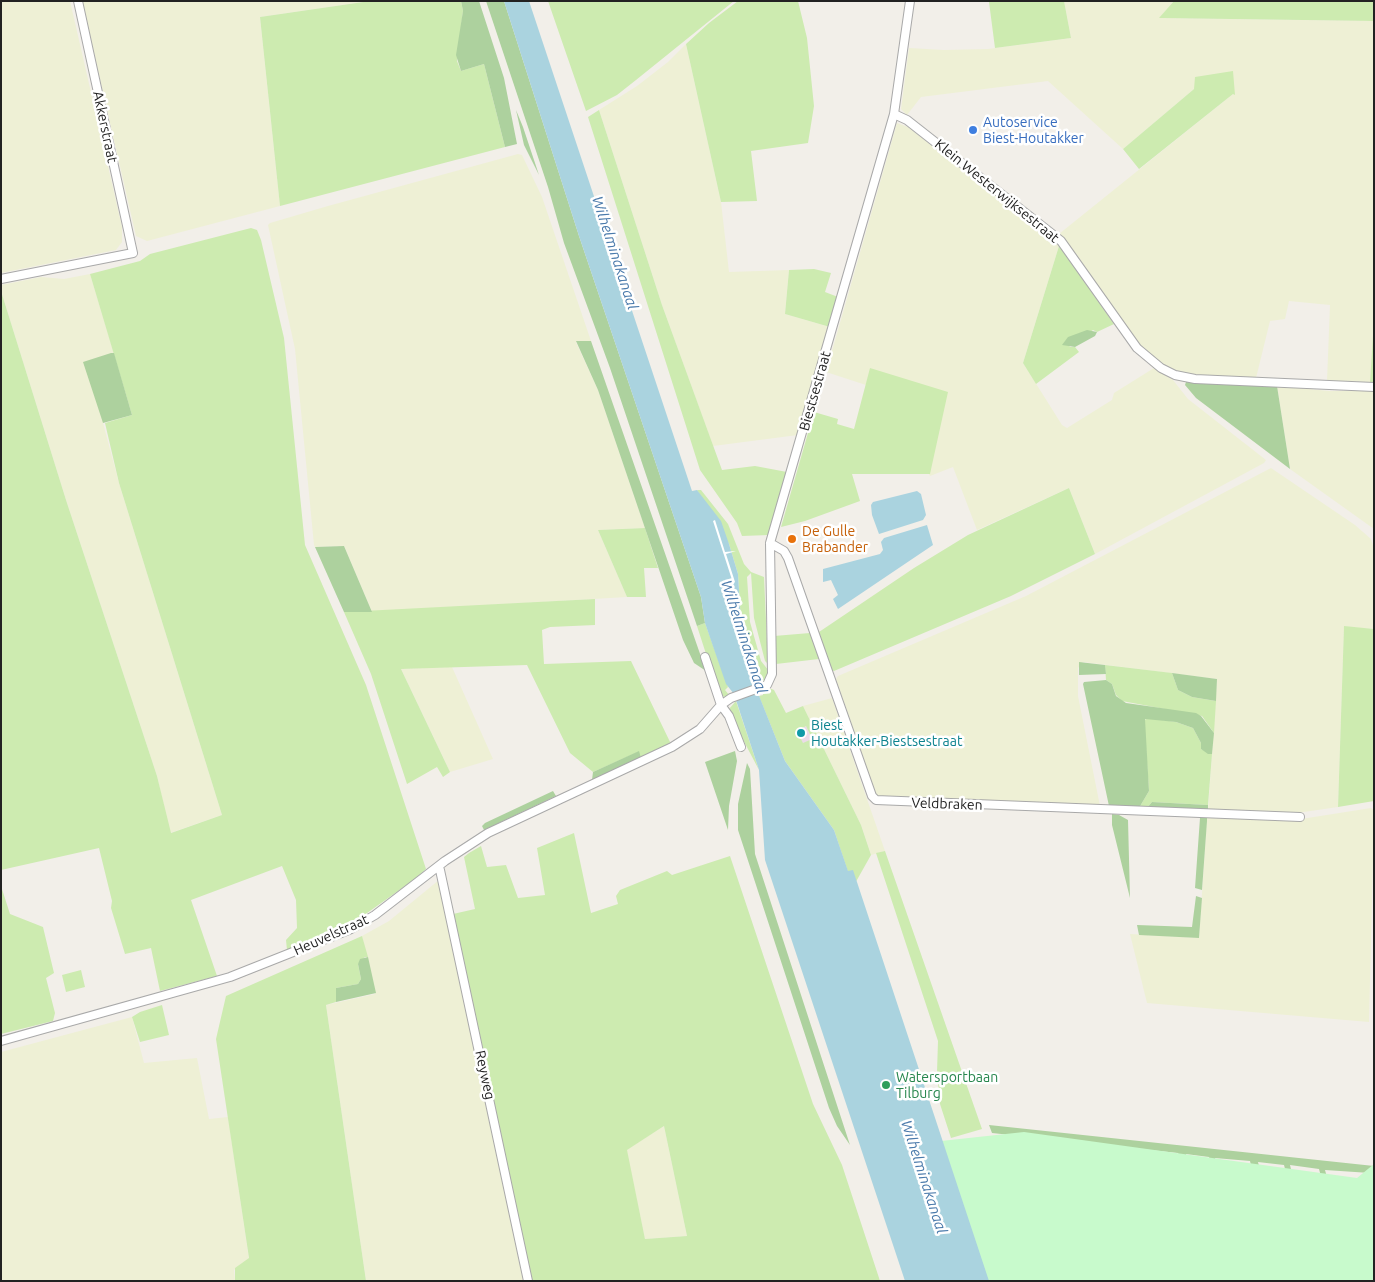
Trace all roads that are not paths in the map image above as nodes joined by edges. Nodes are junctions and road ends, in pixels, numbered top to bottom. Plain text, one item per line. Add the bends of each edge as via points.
1 (78, 1) edge
2 (910, 1) edge
3 (894, 114) junction
4 (1, 279) edge
5 (1374, 387) edge
6 (770, 543) junction
7 (705, 657) dead end
8 (721, 705) junction
9 (685, 740) joint
10 (741, 747) dead end
11 (1300, 817) dead end
12 (440, 870) dead end
13 (1, 1040) edge
14 (528, 1281) edge

1 - 4 street, Akkerstraat via 133,253
2 - 3 street, Biestsestraat
3 - 5 street, Klein Westerwijksestraat via 908,120 1055,236 1136,348 1160,368 1195,380
3 - 6 street, Biestsestraat
6 - 8 street, Biestsestraat via 770,681 762,688 731,698
6 - 11 street, Veldbraken via 784,551 788,558 876,800
7 - 8 street
8 - 9 street, Biestsestraat via 700,729
8 - 10 street
9 - 13 street, Heuvelstraat via 488,833 351,929 230,977
12 - 14 street, Reyweg

